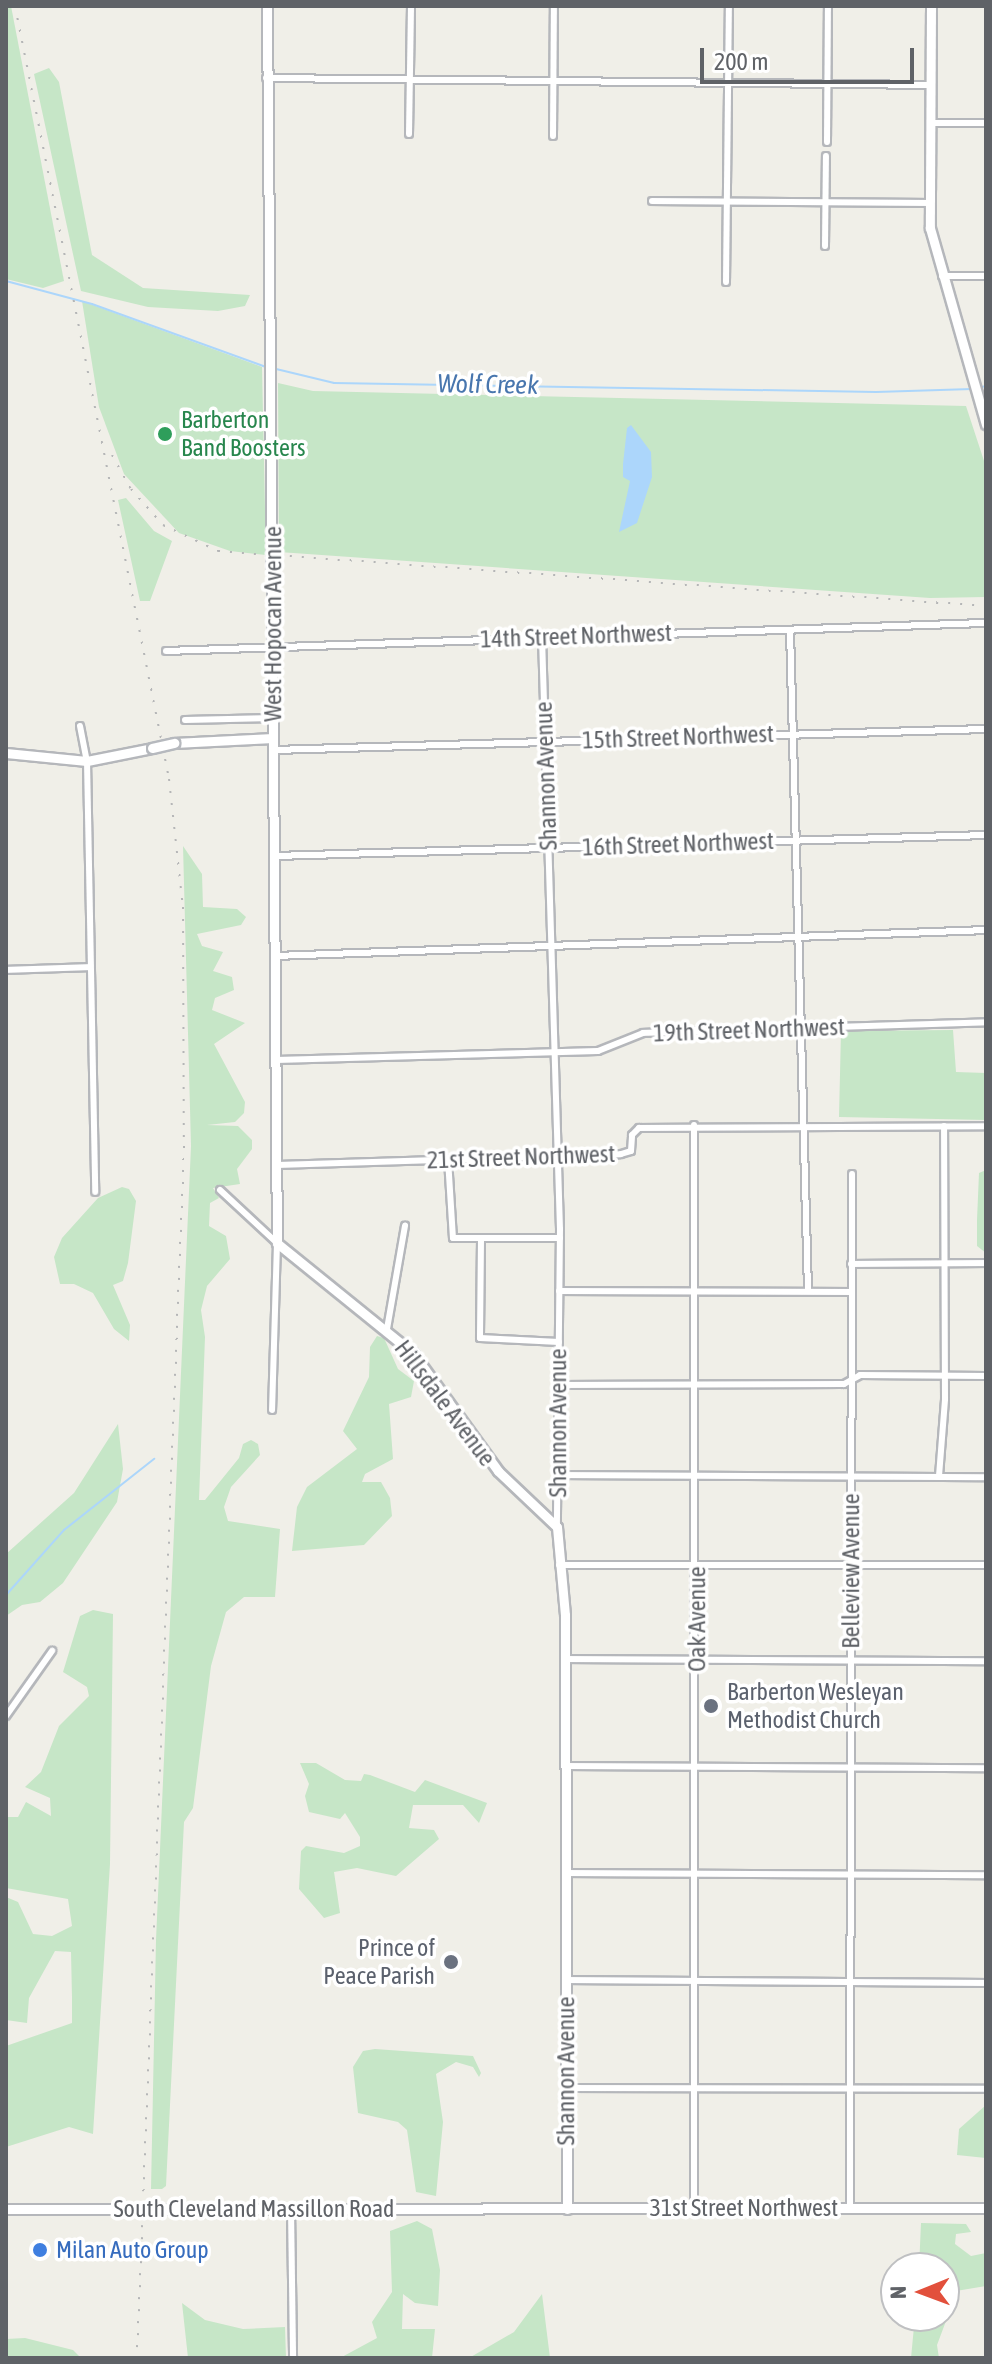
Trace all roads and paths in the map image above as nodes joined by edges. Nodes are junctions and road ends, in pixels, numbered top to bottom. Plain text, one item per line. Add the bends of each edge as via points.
1 (267, 6) edge
2 (411, 6) edge
3 (554, 6) edge
4 (729, 6) edge
5 (828, 6) edge
6 (931, 6) edge
7 (266, 78) junction
8 (410, 79) junction
9 (553, 81) junction
10 (728, 82) junction
11 (827, 82) junction
12 (931, 85) junction
13 (930, 123) junction
14 (986, 123) edge
15 (409, 134) dead end
16 (553, 136) dead end
17 (827, 142) dead end
18 (826, 156) dead end
19 (652, 201) dead end
20 (728, 201) junction
21 (827, 202) junction
22 (929, 203) junction
23 (825, 246) dead end
24 (942, 276) junction
25 (986, 276) edge
26 (726, 282) dead end
27 (986, 424) edge
28 (986, 623) edge
29 (790, 630) junction
30 (542, 637) junction
31 (272, 645) junction
32 (166, 651) dead end
33 (273, 718) junction
34 (185, 720) dead end
35 (80, 726) dead end
36 (986, 729) edge
37 (793, 734) junction
38 (273, 738) junction
39 (544, 741) junction
40 (274, 750) junction
41 (6, 753) edge
42 (87, 761) junction
43 (986, 835) edge
44 (796, 841) junction
45 (548, 848) junction
46 (275, 856) junction
47 (986, 930) edge
48 (799, 935) junction
49 (550, 947) junction
50 (275, 956) junction
51 (90, 967) junction
52 (6, 970) edge
53 (986, 1022) edge
54 (801, 1028) junction
55 (554, 1051) junction
56 (276, 1060) junction
57 (804, 1123) junction
58 (694, 1125) junction
59 (944, 1126) junction
60 (986, 1126) edge
61 (558, 1155) junction
62 (448, 1159) junction
63 (277, 1165) junction
64 (852, 1174) dead end
65 (220, 1190) dead end
66 (95, 1192) dead end
67 (405, 1226) dead end
68 (560, 1238) junction
69 (481, 1240) junction
70 (277, 1243) junction
71 (945, 1263) junction
72 (986, 1263) edge
73 (851, 1264) junction
74 (559, 1291) junction
75 (697, 1291) junction
76 (808, 1291) junction
77 (851, 1292) junction
78 (387, 1329) junction
79 (559, 1342) junction
80 (945, 1376) junction
81 (986, 1376) edge
82 (850, 1380) junction
83 (697, 1384) junction
84 (558, 1385) junction
85 (272, 1410) dead end
86 (557, 1475) junction
87 (697, 1475) junction
88 (851, 1476) junction
89 (939, 1476) junction
90 (986, 1477) edge
91 (557, 1527) junction
92 (559, 1565) junction
93 (697, 1565) junction
94 (851, 1565) junction
95 (986, 1565) edge
96 (52, 1651) dead end
97 (565, 1659) junction
98 (696, 1660) junction
99 (851, 1660) junction
100 (986, 1661) edge
101 (6, 1716) edge
102 (565, 1766) junction
103 (696, 1767) junction
104 (851, 1767) junction
105 (986, 1768) edge
106 (565, 1873) junction
107 (695, 1874) junction
108 (851, 1875) junction
109 (986, 1875) edge
110 (565, 1980) junction
111 (696, 1981) junction
112 (851, 1982) junction
113 (986, 1983) edge
114 (566, 2088) junction
115 (696, 2088) junction
116 (850, 2089) junction
117 (986, 2089) edge
118 (694, 2208) junction
119 (850, 2208) junction
120 (986, 2208) edge
121 (6, 2209) edge
122 (291, 2209) junction
123 (501, 2209) joint
124 (567, 2209) junction
125 (293, 2358) edge

1 - 7 street, West Hopocan Avenue
2 - 8 street
3 - 9 street
4 - 10 street
5 - 11 street
6 - 12 street
7 - 8 street
7 - 31 street, West Hopocan Avenue
8 - 9 street
8 - 15 street
9 - 10 street
9 - 16 street
10 - 11 street
10 - 20 street
11 - 12 street
11 - 17 street
12 - 13 street
13 - 14 street
13 - 22 street
18 - 21 street
19 - 20 street
20 - 21 street
20 - 26 street
21 - 22 street
21 - 23 street
22 - 24 street
24 - 25 street
24 - 27 street
28 - 29 street, 14th Street Northwest
29 - 30 street, 14th Street Northwest
29 - 37 street
30 - 31 street, 14th Street Northwest
30 - 39 street, Shannon Avenue
31 - 32 street, 14th Street Northwest
31 - 33 street, West Hopocan Avenue
33 - 34 street
33 - 38 street, West Hopocan Avenue
35 - 42 street
36 - 37 street, 15th Street Northwest
37 - 39 street, 15th Street Northwest
37 - 44 street
38 - 40 street, West Hopocan Avenue
38 - 42 street, bridge via 174,743
39 - 40 street, 15th Street Northwest
39 - 45 street, Shannon Avenue
40 - 46 street, West Hopocan Avenue
41 - 42 street
42 - 51 street
43 - 44 street, 16th Street Northwest
44 - 45 street, 16th Street Northwest
44 - 48 street
45 - 46 street, 16th Street Northwest
45 - 49 street, Shannon Avenue
46 - 50 street, West Hopocan Avenue
47 - 48 street
48 - 49 street
48 - 54 street
49 - 50 street
49 - 55 street, Shannon Avenue
50 - 56 street, West Hopocan Avenue
51 - 52 street
51 - 66 street
53 - 54 street, 19th Street Northwest
54 - 55 street, 19th Street Northwest via 643,1033 604,1050
54 - 57 street
55 - 56 street, 19th Street Northwest
55 - 61 street, Shannon Avenue
56 - 63 street, West Hopocan Avenue
57 - 58 street, 21st Street Northwest
57 - 59 street, 21st Street Northwest
57 - 76 street
58 - 61 street, 21st Street Northwest via 639,1128 629,1153
58 - 75 street, Oak Avenue
59 - 60 street, 21st Street Northwest
59 - 71 street
61 - 62 street, 21st Street Northwest
61 - 68 street, Shannon Avenue
62 - 63 street, 21st Street Northwest
62 - 69 street via 449,1232
63 - 70 street, West Hopocan Avenue
64 - 73 street, Belleview Avenue
65 - 70 street, Hillsdale Avenue
67 - 78 street
68 - 69 street
68 - 74 street, Shannon Avenue
69 - 79 street via 480,1338
70 - 78 street, Hillsdale Avenue
70 - 85 street
71 - 72 street
71 - 73 street
71 - 80 street
73 - 77 street, Belleview Avenue
74 - 75 street
74 - 79 street, Shannon Avenue
75 - 76 street
75 - 83 street, Oak Avenue
76 - 77 street
77 - 82 street, Belleview Avenue
78 - 91 street, Hillsdale Avenue via 413,1353 498,1471
79 - 84 street, Shannon Avenue
80 - 81 street
80 - 82 street via 860,1375
80 - 89 street
82 - 83 street
82 - 88 street, Belleview Avenue
83 - 84 street
83 - 87 street, Oak Avenue
84 - 86 street, Shannon Avenue
86 - 87 street
86 - 91 street, Shannon Avenue
87 - 88 street
87 - 93 street, Oak Avenue
88 - 89 street
88 - 94 street, Belleview Avenue
89 - 90 street
91 - 92 street, Shannon Avenue
92 - 93 street
92 - 97 street, Shannon Avenue
93 - 94 street
93 - 98 street, Oak Avenue
94 - 95 street
94 - 99 street, Belleview Avenue
96 - 101 street
97 - 98 street
97 - 102 street, Shannon Avenue
98 - 99 street
98 - 103 street, Oak Avenue
99 - 100 street
99 - 104 street, Belleview Avenue
102 - 103 street
102 - 106 street, Shannon Avenue
103 - 104 street
103 - 107 street, Oak Avenue
104 - 105 street
104 - 108 street, Belleview Avenue
106 - 107 street
106 - 110 street, Shannon Avenue
107 - 108 street
107 - 111 street, Oak Avenue
108 - 109 street
108 - 112 street, Belleview Avenue
110 - 111 street
110 - 114 street, Shannon Avenue
111 - 112 street
111 - 115 street, Oak Avenue
112 - 113 street
112 - 116 street, Belleview Avenue
114 - 115 street
114 - 124 street, Shannon Avenue
115 - 116 street
115 - 118 street, Oak Avenue
116 - 117 street
116 - 119 street, Belleview Avenue
118 - 119 street, 31st Street Northwest
118 - 124 street, 31st Street Northwest
119 - 120 street, 31st Street Northwest
121 - 122 street, South Cleveland Massillon Road
122 - 123 street, South Cleveland Massillon Road
122 - 125 street
123 - 124 street, 31st Street Northwest

